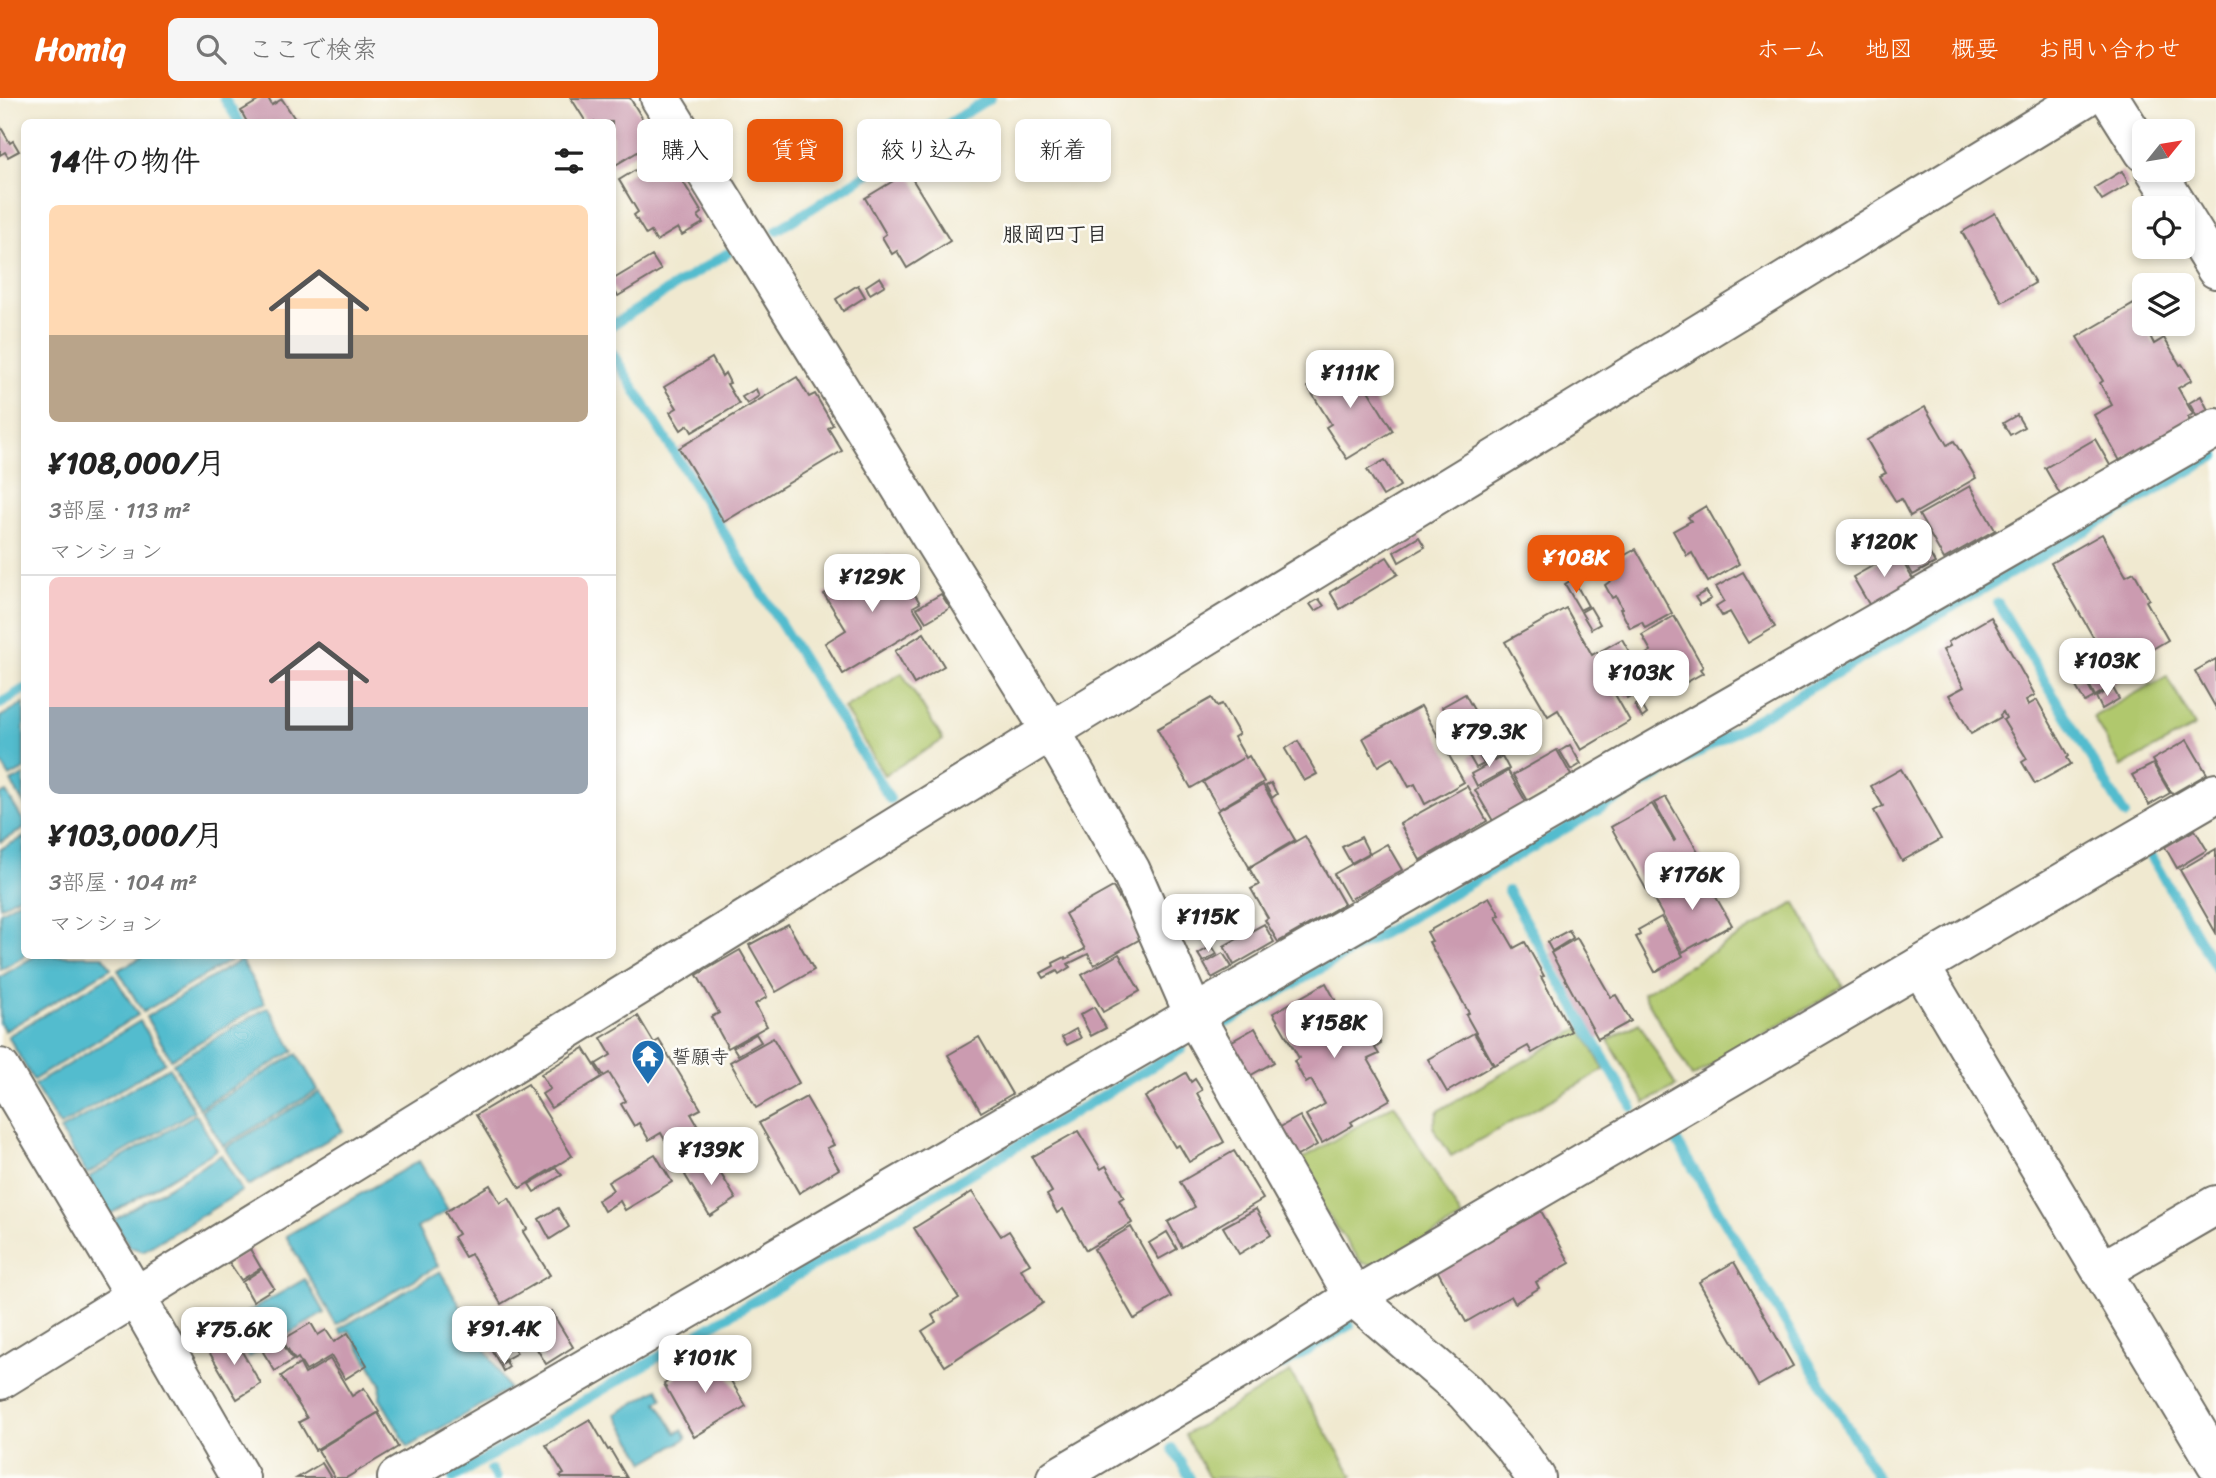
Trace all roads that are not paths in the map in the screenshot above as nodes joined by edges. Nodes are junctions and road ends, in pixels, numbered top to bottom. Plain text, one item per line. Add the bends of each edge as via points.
1 (660, 98) edge
2 (2084, 98) edge
3 (2110, 98) edge
4 (2132, 133) edge
5 (2195, 235) edge
6 (2216, 269) edge
7 (2216, 428) edge
8 (1051, 731) junction
9 (2216, 793) edge
10 (1920, 966) junction
11 (1194, 1014) junction
12 (0, 1068) edge
13 (2216, 1205) edge
14 (2102, 1271) junction
15 (136, 1297) junction
16 (1354, 1297) junction
17 (0, 1380) edge
18 (2216, 1463) edge
19 (240, 1478) edge
20 (397, 1478) edge
21 (1056, 1478) edge
22 (1536, 1478) edge

1 - 8 street
2 - 8 street
3 - 4 street
5 - 6 street
7 - 11 street
8 - 11 street via 1131,871
8 - 15 street
9 - 10 street
10 - 14 street
10 - 16 street
11 - 16 street
11 - 20 street
12 - 15 street
13 - 14 street
14 - 18 street
15 - 17 street
15 - 19 street
16 - 21 street
16 - 22 street via 1465,1392

